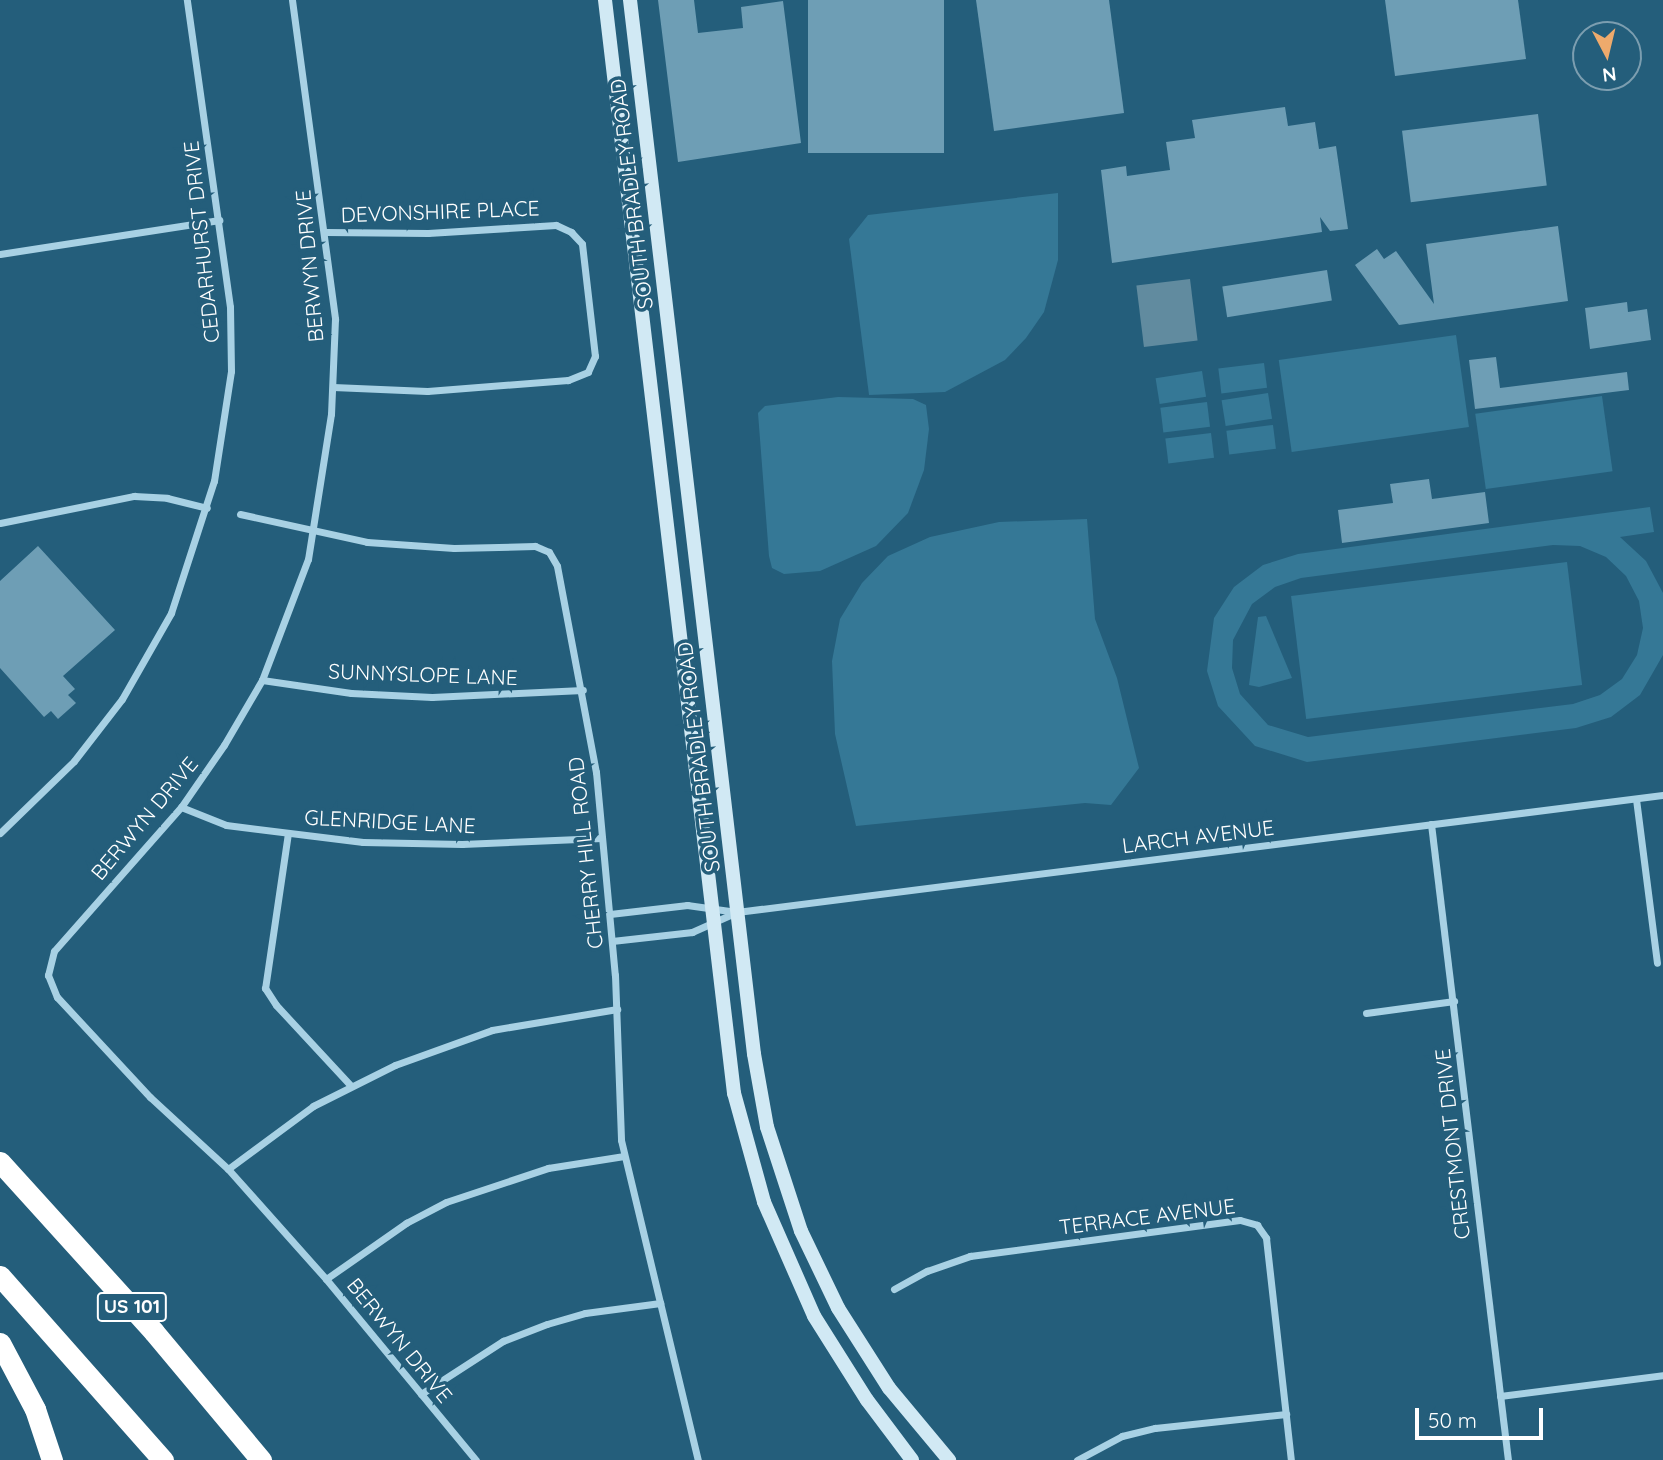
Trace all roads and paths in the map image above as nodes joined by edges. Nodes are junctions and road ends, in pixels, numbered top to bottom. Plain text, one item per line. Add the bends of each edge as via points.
1 (187, 0) edge
2 (292, 0) edge
3 (605, 0) edge
4 (630, 0) edge
5 (219, 220) junction
6 (326, 232) junction
7 (0, 254) edge
8 (333, 387) junction
9 (207, 508) junction
10 (240, 514) dead end
11 (0, 523) edge
12 (314, 533) junction
13 (262, 680) junction
14 (583, 690) junction
15 (1663, 795) edge
16 (1636, 799) junction
17 (181, 807) junction
18 (1431, 824) junction
19 (0, 833) edge
20 (288, 833) junction
21 (602, 838) junction
22 (737, 912) junction
23 (610, 914) junction
24 (713, 915) junction
25 (612, 941) junction
26 (1657, 963) dead end
27 (1454, 1001) junction
28 (617, 1009) junction
29 (1366, 1013) dead end
30 (350, 1085) junction
31 (624, 1156) junction
32 (0, 1162) edge
33 (228, 1169) junction
34 (0, 1276) edge
35 (326, 1279) junction
36 (894, 1289) dead end
37 (660, 1303) junction
38 (0, 1343) edge
39 (1663, 1375) edge
40 (421, 1394) junction
41 (1500, 1396) junction
42 (1286, 1414) junction
43 (260, 1459) edge
44 (52, 1460) edge
45 (163, 1460) edge
46 (476, 1460) edge
47 (698, 1460) edge
48 (912, 1460) edge
49 (949, 1460) edge
50 (1077, 1460) edge
51 (1291, 1460) edge
52 (1508, 1460) edge

1 - 5 street, CEDARHURST DRIVE
2 - 6 street, BERWYN DRIVE
3 - 24 main road, SOUTH BRADLEY ROAD
4 - 22 main road, SOUTH BRADLEY ROAD
5 - 7 street
5 - 9 street, CEDARHURST DRIVE via 230,307 231,371 222,446
6 - 8 street, BERWYN DRIVE via 335,319
6 - 8 street, DEVONSHIRE PLACE via 428,233 556,225 572,232 582,244 595,356 588,372 568,380 427,391
8 - 12 street, BERWYN DRIVE
9 - 11 street via 134,496
9 - 19 street, CEDARHURST DRIVE via 171,612 122,699 74,761
10 - 12 street, CHERRY HILL ROAD
12 - 13 street, BERWYN DRIVE
12 - 14 street, CHERRY HILL ROAD via 414,546 534,546 549,552 557,566
13 - 14 street, SUNNYSLOPE LANE via 419,696
13 - 17 street, BERWYN DRIVE
14 - 21 street, CHERRY HILL ROAD
15 - 16 street, LARCH AVENUE
16 - 18 street, LARCH AVENUE
16 - 26 street
17 - 20 street, GLENRIDGE LANE via 213,822
17 - 33 street, BERWYN DRIVE via 54,951 48,975 66,1007 150,1097
18 - 22 street, LARCH AVENUE
18 - 27 street, CRESTMONT DRIVE
20 - 21 street, GLENRIDGE LANE via 414,844
20 - 30 street via 265,988
21 - 23 street, CHERRY HILL ROAD
22 - 24 street
22 - 24 street
22 - 49 main road, SOUTH BRADLEY ROAD via 758,1085 801,1231 859,1345 906,1411
23 - 24 street via 687,905
23 - 25 street, CHERRY HILL ROAD
24 - 25 street via 692,932
24 - 48 main road, SOUTH BRADLEY ROAD via 734,1093 764,1202 814,1316 867,1401
25 - 28 street, CHERRY HILL ROAD
27 - 29 street
27 - 41 street, CRESTMONT DRIVE
28 - 30 street via 492,1030
28 - 31 street, CHERRY HILL ROAD via 616,1075
30 - 33 street via 287,1123
31 - 35 street via 548,1168 446,1202 374,1243
31 - 37 street, CHERRY HILL ROAD
32 - 43 highway, US 101 via 155,1332
33 - 35 street, BERWYN DRIVE
34 - 45 highway
35 - 40 street, BERWYN DRIVE
36 - 42 street, TERRACE AVENUE via 970,1256 1240,1220 1257,1225 1266,1238
37 - 40 street via 585,1313 547,1324 503,1341
37 - 47 street, CHERRY HILL ROAD
38 - 44 highway via 35,1409
39 - 41 street
40 - 46 street, BERWYN DRIVE
41 - 52 street, CRESTMONT DRIVE
42 - 50 street via 1155,1428 1122,1436
42 - 51 street, TERRACE AVENUE

